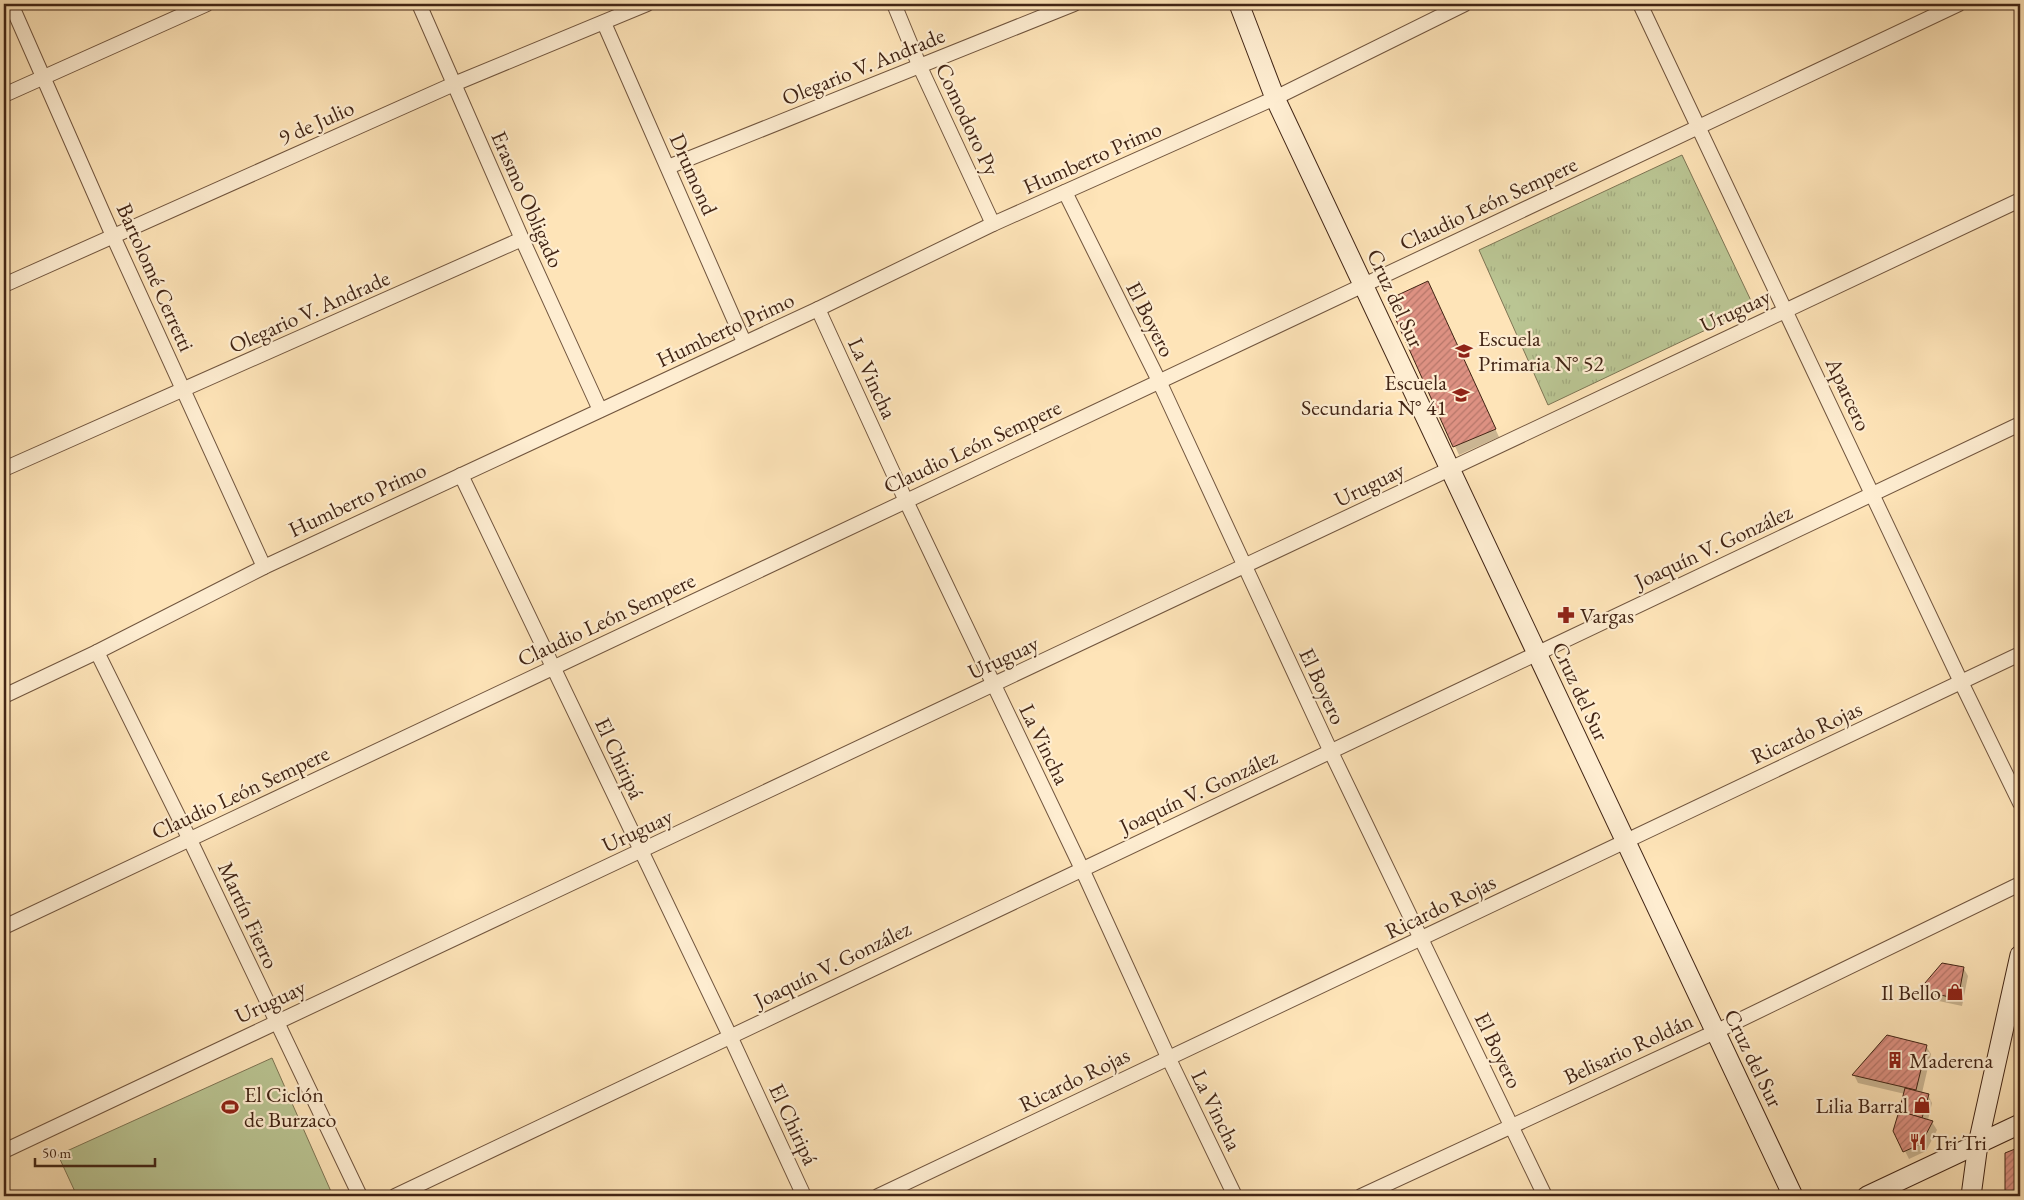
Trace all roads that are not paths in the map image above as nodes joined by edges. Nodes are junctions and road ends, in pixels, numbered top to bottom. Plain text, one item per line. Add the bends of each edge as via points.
1 (11, 4) edge
2 (207, 4) edge
3 (419, 4) edge
4 (647, 4) edge
5 (894, 4) edge
6 (1074, 4) edge
7 (1239, 4) edge
8 (1465, 4) edge
9 (1640, 4) edge
10 (1959, 4) edge
11 (604, 23) junction
12 (920, 67) junction
13 (44, 77) junction
14 (454, 84) junction
15 (4, 95) edge
16 (1274, 98) junction
17 (1698, 127) junction
18 (668, 167) junction
19 (1065, 192) junction
20 (2020, 200) edge
21 (993, 224) junction
22 (113, 236) junction
23 (522, 239) junction
24 (1364, 284) junction
25 (4, 285) edge
26 (818, 309) junction
27 (1786, 310) junction
28 (744, 342) junction
29 (1159, 381) junction
30 (184, 390) junction
31 (600, 410) junction
32 (2020, 424) edge
33 (4, 469) edge
34 (1450, 469) junction
35 (461, 474) junction
36 (1873, 494) junction
37 (906, 501) junction
38 (264, 566) junction
39 (1245, 567) junction
40 (97, 652) junction
41 (1537, 654) junction
42 (2020, 654) edge
43 (554, 667) junction
44 (1960, 682) junction
45 (993, 685) junction
46 (4, 696) edge
47 (1331, 752) junction
48 (2020, 802) edge
49 (190, 840) junction
50 (1624, 841) junction
51 (641, 852) junction
52 (1082, 869) junction
53 (2020, 884) edge
54 (4, 927) edge
55 (1422, 939) junction
56 (2020, 955) edge
57 (276, 1022) junction
58 (1715, 1032) junction
59 (730, 1036) junction
60 (1168, 1058) junction
61 (2020, 1124) edge
62 (1512, 1125) junction
63 (1978, 1144) junction
64 (4, 1151) edge
65 (360, 1196) edge
66 (395, 1196) edge
67 (804, 1196) edge
68 (878, 1196) edge
69 (1235, 1196) edge
70 (1361, 1196) edge
71 (1545, 1196) edge
72 (1794, 1196) edge
73 (1866, 1196) edge
74 (1971, 1196) edge

1 - 13 street, Bartolomé Cerretti
2 - 13 street
3 - 14 street, Erasmo Obligado
4 - 11 street, 9 de Julio
5 - 12 street, Comodoro Py
6 - 12 street, Olegario V. Andrade
7 - 16 street, Cruz del Sur
8 - 16 street, Humberto Primo
9 - 17 street, Aparcero
10 - 17 street, Claudio León Sempere
11 - 14 street, 9 de Julio
11 - 18 street, Drumond
12 - 18 street, Olegario V. Andrade
12 - 21 street, Comodoro Py
13 - 15 street
13 - 22 street, Bartolomé Cerretti
14 - 22 street, 9 de Julio
14 - 23 street, Erasmo Obligado
16 - 19 street, Humberto Primo
16 - 24 street, Cruz del Sur
17 - 24 street, Claudio León Sempere
17 - 27 street, Aparcero
18 - 28 street, Drumond
19 - 21 street, Humberto Primo
19 - 29 street, El Boyero
20 - 27 street, Uruguay
21 - 26 street, Humberto Primo
22 - 25 street, 9 de Julio
22 - 30 street, Bartolomé Cerretti
23 - 30 street, Olegario V. Andrade
23 - 31 street, Erasmo Obligado
24 - 29 street, Claudio León Sempere
24 - 34 street, Cruz del Sur
26 - 28 street, Humberto Primo
26 - 37 street, La Vincha
27 - 34 street, Uruguay
27 - 36 street, Aparcero
28 - 31 street, Humberto Primo
29 - 37 street, Claudio León Sempere
29 - 39 street, El Boyero
30 - 33 street, Olegario V. Andrade
30 - 38 street, Bartolomé Cerretti
31 - 35 street, Humberto Primo
32 - 36 street, Joaquín V. González
34 - 39 street, Uruguay
34 - 41 street, Cruz del Sur
35 - 38 street, Humberto Primo
35 - 43 street, El Chiripá
36 - 41 street, Joaquín V. González
36 - 44 street, Aparcero
37 - 43 street, Claudio León Sempere
37 - 45 street, La Vincha
38 - 40 street, Humberto Primo
39 - 45 street, Uruguay
39 - 47 street, El Boyero
40 - 46 street, Humberto Primo
40 - 49 street, Martín Fierro
41 - 47 street, Joaquín V. González
41 - 50 street, Cruz del Sur
42 - 44 street, Ricardo Rojas
43 - 49 street, Claudio León Sempere
43 - 51 street, El Chiripá
44 - 48 street, Aparcero
44 - 50 street, Ricardo Rojas
45 - 51 street, Uruguay
45 - 52 street, La Vincha
47 - 52 street, Joaquín V. González
47 - 55 street, El Boyero
49 - 54 street, Claudio León Sempere
49 - 57 street, Martín Fierro
50 - 55 street, Ricardo Rojas
50 - 58 street, Cruz del Sur
51 - 57 street, Uruguay
51 - 59 street, El Chiripá
52 - 59 street, Joaquín V. González
52 - 60 street, La Vincha
53 - 58 street, Belisario Roldán
55 - 60 street, Ricardo Rojas
55 - 62 street, El Boyero
56 - 63 street
57 - 64 street, Uruguay
57 - 65 street, Martín Fierro
58 - 62 street, Belisario Roldán
58 - 72 street, Cruz del Sur
59 - 66 street, Joaquín V. González
59 - 67 street, El Chiripá
60 - 68 street, Ricardo Rojas
60 - 69 street, La Vincha
61 - 63 street
62 - 70 street, Belisario Roldán
62 - 71 street, El Boyero
63 - 73 street
63 - 74 street

